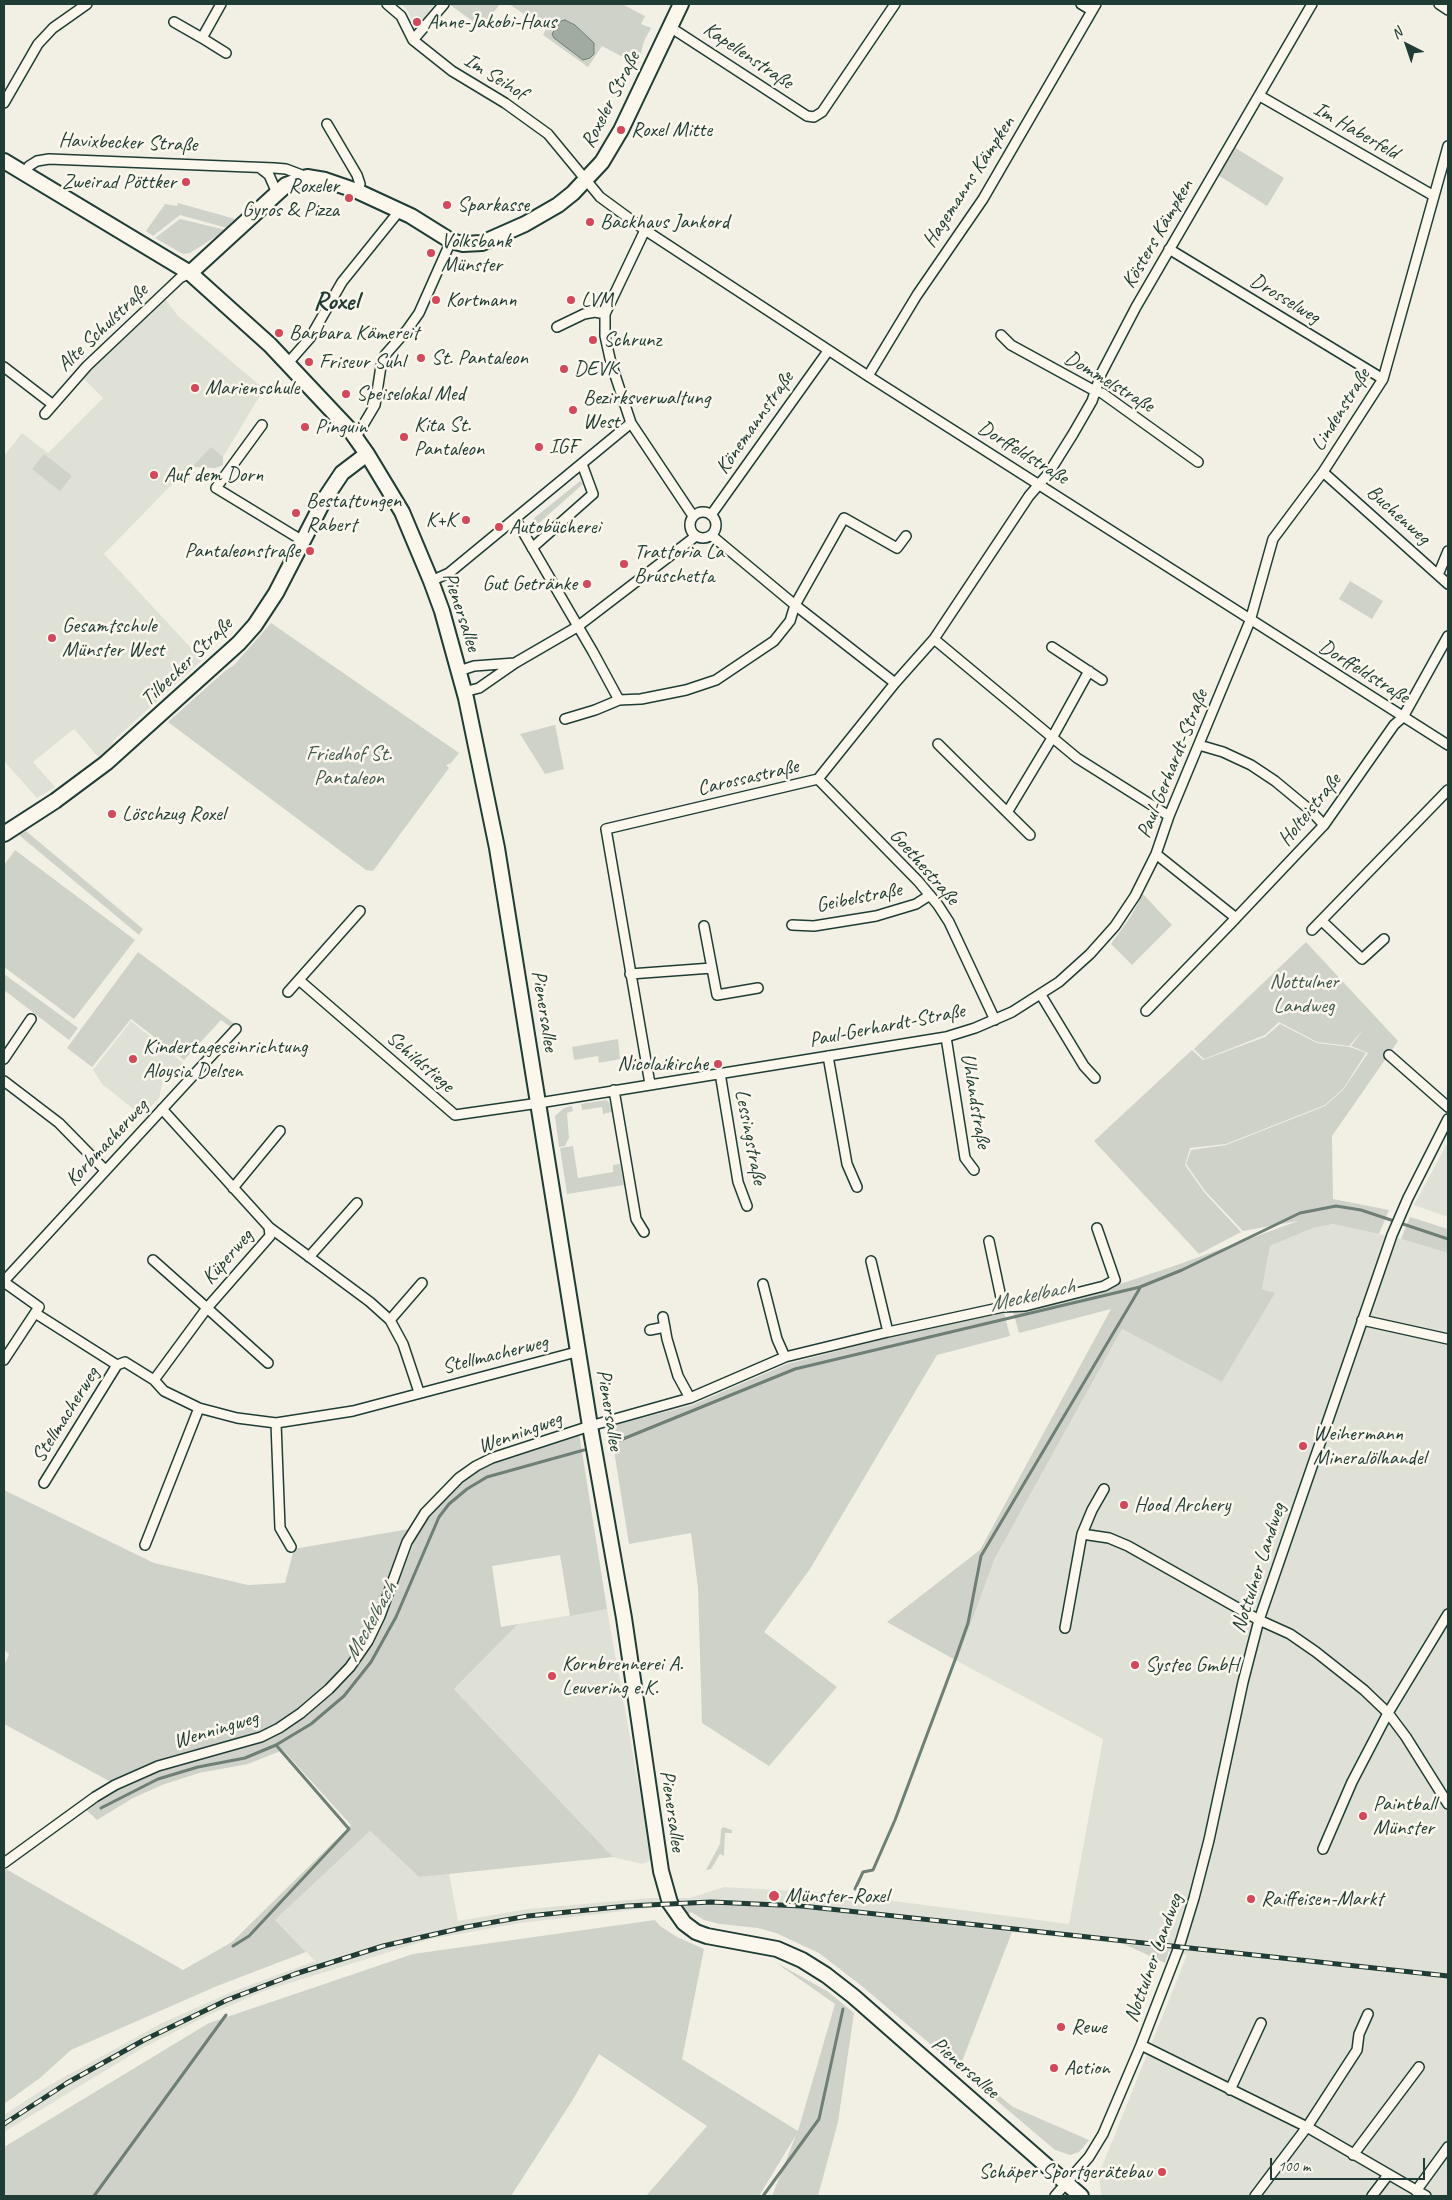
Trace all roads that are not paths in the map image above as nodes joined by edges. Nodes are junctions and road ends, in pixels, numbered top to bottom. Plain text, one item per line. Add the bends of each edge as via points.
1 (87, 4) edge
2 (221, 4) edge
3 (387, 4) edge
4 (444, 4) edge
5 (681, 4) edge
6 (896, 4) edge
7 (1081, 4) edge
8 (1312, 4) edge
9 (1439, 4) edge
10 (1093, 7) edge
11 (1448, 10) edge
12 (174, 22) dead end
13 (670, 27) junction
14 (202, 38) junction
15 (413, 40) junction
16 (226, 53) dead end
17 (1260, 96) junction
18 (4, 103) edge
19 (327, 124) dead end
20 (1448, 146) edge
21 (4, 161) edge
22 (260, 168) junction
23 (24, 173) junction
24 (307, 177) junction
25 (586, 181) junction
26 (357, 191) junction
27 (277, 193) junction
28 (1434, 196) junction
29 (400, 210) junction
30 (645, 230) junction
31 (451, 241) junction
32 (1169, 249) junction
33 (190, 274) junction
34 (605, 314) junction
35 (557, 327) dead end
36 (1001, 335) dead end
37 (828, 351) junction
38 (288, 363) junction
39 (4, 367) edge
40 (868, 376) junction
41 (1383, 379) junction
42 (1095, 391) junction
43 (52, 404) junction
44 (45, 414) dead end
45 (632, 423) junction
46 (262, 425) dead end
47 (356, 437) junction
48 (367, 454) junction
49 (1198, 462) dead end
50 (582, 464) junction
51 (1323, 472) junction
52 (1039, 484) junction
53 (712, 515) junction
54 (693, 516) junction
55 (516, 520) junction
56 (711, 535) junction
57 (696, 536) junction
58 (906, 536) dead end
59 (303, 541) junction
60 (532, 548) junction
61 (1448, 552) edge
62 (1438, 575) junction
63 (431, 581) junction
64 (1448, 584) edge
65 (795, 606) junction
66 (1250, 621) junction
67 (577, 626) junction
68 (1448, 636) edge
69 (934, 639) junction
70 (1052, 647) dead end
71 (515, 663) junction
72 (459, 671) junction
73 (1089, 671) junction
74 (1102, 680) dead end
75 (895, 683) junction
76 (464, 692) junction
77 (619, 700) junction
78 (1403, 717) junction
79 (565, 719) dead end
80 (1052, 738) junction
81 (938, 744) dead end
82 (1199, 745) junction
83 (1448, 745) edge
84 (818, 779) junction
85 (1448, 790) edge
86 (1008, 812) junction
87 (1169, 816) junction
88 (1324, 826) junction
89 (4, 834) edge
90 (1030, 835) dead end
91 (1156, 854) junction
92 (930, 895) junction
93 (360, 911) dead end
94 (1236, 918) junction
95 (1322, 920) junction
96 (792, 925) dead end
97 (704, 926) dead end
98 (1312, 930) dead end
99 (1384, 939) dead end
100 (712, 968) junction
101 (630, 974) junction
102 (299, 980) junction
103 (758, 988) dead end
104 (288, 992) dead end
105 (1041, 995) junction
106 (1146, 1011) dead end
107 (31, 1019) dead end
108 (995, 1020) junction
109 (236, 1029) dead end
110 (946, 1037) junction
111 (1389, 1055) dead end
112 (828, 1056) junction
113 (4, 1059) edge
114 (720, 1073) junction
115 (1095, 1078) dead end
116 (4, 1081) edge
117 (650, 1084) junction
118 (614, 1090) junction
119 (539, 1103) junction
120 (1448, 1107) edge
121 (162, 1109) junction
122 (1448, 1119) edge
123 (280, 1131) dead end
124 (105, 1170) junction
125 (974, 1170) dead end
126 (857, 1187) dead end
127 (233, 1188) junction
128 (357, 1203) dead end
129 (748, 1206) dead end
130 (269, 1226) junction
131 (1097, 1228) dead end
132 (644, 1232) dead end
133 (989, 1241) dead end
134 (309, 1257) junction
135 (153, 1260) dead end
136 (872, 1261) dead end
137 (4, 1282) edge
138 (422, 1283) dead end
139 (763, 1284) dead end
140 (1003, 1307) junction
141 (207, 1308) junction
142 (35, 1313) junction
143 (663, 1317) dead end
144 (390, 1320) junction
145 (1362, 1320) junction
146 (665, 1327) junction
147 (650, 1330) dead end
148 (888, 1332) junction
149 (1448, 1339) edge
150 (580, 1351) junction
151 (785, 1357) junction
152 (4, 1360) edge
153 (268, 1363) dead end
154 (117, 1365) junction
155 (154, 1380) junction
156 (419, 1392) junction
157 (690, 1398) junction
158 (199, 1408) junction
159 (276, 1423) junction
160 (590, 1426) junction
161 (44, 1483) dead end
162 (1104, 1489) dead end
163 (1082, 1534) junction
164 (145, 1545) dead end
165 (291, 1547) dead end
166 (1448, 1614) edge
167 (1259, 1620) junction
168 (1065, 1628) dead end
169 (1388, 1713) junction
170 (1448, 1804) edge
171 (1323, 1849) dead end
172 (4, 1863) edge
173 (1368, 2014) dead end
174 (1261, 2022) dead end
175 (1142, 2045) junction
176 (1418, 2067) dead end
177 (1230, 2090) junction
178 (1307, 2127) junction
179 (1448, 2147) edge
180 (1353, 2155) junction
181 (1388, 2175) junction
182 (1066, 2182) junction
183 (1416, 2191) junction
184 (1055, 2196) edge
185 (1081, 2196) edge
186 (1254, 2196) edge
187 (1372, 2196) edge
188 (1426, 2196) edge

1 - 18 street via 53,28 38,44
2 - 14 street
3 - 15 street, Im Seihof via 401,16
4 - 15 street
5 - 13 main road, Roxeler Straße
6 - 13 street, Kapellenstraße via 822,112 814,117 806,116
7 - 10 street
8 - 17 street, Kösters Kämpken
9 - 11 street
10 - 40 street, Hagemanns Kämpken via 983,198
12 - 14 street
13 - 25 main road, Roxeler Straße via 621,130
14 - 16 street
15 - 25 street, Im Seihof via 452,71 506,103 548,134
17 - 28 street, Im Haberfeld
17 - 32 street, Kösters Kämpken
19 - 26 street via 357,175 360,184
20 - 28 street, Lindenstraße
21 - 23 main road
22 - 23 street, Havixbecker Straße via 49,160 37,161
22 - 24 street, Havixbecker Straße via 286,169
22 - 27 street via 270,175
23 - 33 main road, Pienersallee
24 - 26 main road, Havixbecker Straße
24 - 27 main road via 286,185
25 - 30 street, Dorffeldstraße via 608,204
25 - 31 main road, Roxeler Straße via 558,205 504,235 482,243
26 - 29 main road, Havixbecker Straße
27 - 33 main road
28 - 41 street, Lindenstraße
29 - 31 main road, Havixbecker Straße
29 - 38 street via 342,282 310,338
30 - 34 street
30 - 37 street, Dorffeldstraße
31 - 47 street via 419,312 386,354 375,405
32 - 41 street, Drosselweg
32 - 42 street, Kösters Kämpken via 1101,374
33 - 38 main road, Pienersallee
33 - 43 street, Alte Schulstraße via 180,278 87,366
34 - 35 street via 584,314
34 - 45 street via 605,336 611,364
36 - 42 street, Dommelstraße via 1011,345
37 - 40 street, Dorffeldstraße
37 - 53 street, Könemannstraße
38 - 47 main road, Pienersallee
39 - 43 street
40 - 52 street, Dorffeldstraße
41 - 51 street, Lindenstraße
42 - 49 street, Dommelstraße
42 - 52 street, Kösters Kämpken via 1073,434
43 - 44 street, Alte Schulstraße
45 - 50 street
45 - 54 street
46 - 59 street via 216,488
47 - 48 main road, Pienersallee
48 - 59 main road, Tilbecker Straße via 338,480 315,515
48 - 63 main road, Pienersallee via 402,512
50 - 55 street
50 - 60 street via 593,494
51 - 62 street, Buchenweg
51 - 66 street, Lindenstraße via 1273,539
52 - 66 street, Dorffeldstraße
52 - 69 street, Carossastraße
53 - 54 street via 703,512
53 - 56 street via 716,525
54 - 57 street via 690,526
55 - 60 street
55 - 63 street via 449,573
56 - 57 street via 704,538
56 - 65 street
57 - 67 street
58 - 65 street via 897,548 844,518
59 - 89 main road, Tilbecker Straße via 276,593 255,625 233,648 106,763
60 - 67 street
61 - 62 street
62 - 64 street, Buchenweg
63 - 72 main road, Pienersallee
65 - 75 street
65 - 77 street via 790,621 774,641 716,680 686,690
66 - 78 street, Dorffeldstraße
66 - 82 street, Paul-Gerhardt-Straße
67 - 71 street
67 - 77 street
68 - 78 street, Holteistraße
69 - 75 street, Carossastraße
69 - 80 street
70 - 73 street
71 - 72 street via 474,666
71 - 76 street via 479,688
72 - 76 main road, Pienersallee
73 - 74 street
73 - 80 street
75 - 84 street, Carossastraße
76 - 119 main road, Pienersallee via 497,848
77 - 79 street
78 - 83 street, Dorffeldstraße
78 - 88 street, Holteistraße via 1394,725
80 - 86 street
80 - 87 street via 1077,758
81 - 86 street
82 - 87 street, Paul-Gerhardt-Straße
82 - 88 street via 1251,765 1310,810
84 - 92 street, Goethestraße
84 - 101 street, Carossastraße via 606,829
85 - 95 street
86 - 90 street
87 - 91 street, Paul-Gerhardt-Straße
88 - 94 street, Holteistraße
91 - 94 street
91 - 105 street, Paul-Gerhardt-Straße via 1135,896 1115,926 1075,969
92 - 96 street, Geibelstraße via 916,904 876,916 814,926
92 - 108 street, Goethestraße via 948,922
93 - 102 street
94 - 106 street, Holteistraße
95 - 98 street
95 - 99 street via 1362,959
97 - 100 street
100 - 101 street
100 - 103 street via 717,995
101 - 117 street, Carossastraße
102 - 104 street
102 - 119 street, Schildstiege via 455,1115
105 - 108 street, Paul-Gerhardt-Straße
105 - 115 street via 1084,1066
107 - 113 street
108 - 110 street, Paul-Gerhardt-Straße
109 - 121 street, Korbmacherweg
110 - 112 street, Paul-Gerhardt-Straße
110 - 125 street, Uhlandstraße via 965,1158
111 - 120 street
112 - 114 street, Paul-Gerhardt-Straße
112 - 126 street via 847,1164
114 - 117 street, Paul-Gerhardt-Straße
114 - 129 street, Lessingstraße via 738,1182
116 - 124 street via 59,1123
117 - 118 street, Paul-Gerhardt-Straße
118 - 119 street, Paul-Gerhardt-Straße
118 - 132 street via 636,1219
119 - 150 main road, Pienersallee
121 - 124 street, Korbmacherweg
121 - 127 street, Stellmacherweg
122 - 145 street, Nottulner Landweg via 1401,1214
123 - 127 street
124 - 137 street, Korbmacherweg
127 - 130 street, Stellmacherweg
128 - 134 street
130 - 134 street, Stellmacherweg
130 - 141 street, Küperweg via 270,1236
131 - 140 street, Wenningweg via 1115,1280 1104,1286 1025,1306
133 - 140 street
134 - 144 street, Stellmacherweg
135 - 141 street, Küperweg
136 - 148 street
137 - 142 street, Stellmacherweg via 39,1307
138 - 144 street
139 - 151 street
140 - 148 street, Wenningweg
141 - 153 street, Küperweg
141 - 155 street, Küperweg
142 - 152 street
142 - 154 street, Stellmacherweg
143 - 146 street
144 - 156 street, Stellmacherweg via 403,1344
145 - 149 street
145 - 167 street, Nottulner Landweg
146 - 147 street
146 - 157 street via 678,1376
148 - 151 street, Wenningweg
150 - 156 street, Stellmacherweg
150 - 160 main road, Pienersallee
151 - 157 street, Wenningweg
154 - 155 street, Stellmacherweg via 124,1362
154 - 161 street, Stellmacherweg
155 - 158 street, Stellmacherweg via 164,1391
156 - 159 street, Stellmacherweg via 353,1411
157 - 160 street, Wenningweg
158 - 159 street, Stellmacherweg via 237,1418
158 - 164 street
159 - 165 street via 280,1528
160 - 172 street, Wenningweg via 492,1458 459,1478 432,1504 407,1542 368,1641 350,1667 301,1713 261,1737 176,1760 116,1785
160 - 182 main road, Pienersallee via 624,1618 661,1871 676,1913 696,1932 777,1950 826,1974
162 - 163 street
163 - 167 street via 1110,1538 1128,1546
163 - 168 street
166 - 169 street
167 - 169 street via 1290,1634 1316,1652
167 - 175 street, Nottulner Landweg via 1194,1898
169 - 170 street
169 - 171 street via 1352,1782
173 - 178 street via 1356,2050
174 - 177 street
175 - 177 street
175 - 182 street, Nottulner Landweg via 1102,2134 1089,2157
176 - 180 street
177 - 178 street
178 - 180 street
178 - 186 street
179 - 183 street
180 - 181 street
181 - 183 street
181 - 187 street
182 - 184 street, Nottulner Landweg
182 - 185 main road, Pienersallee
183 - 188 street

